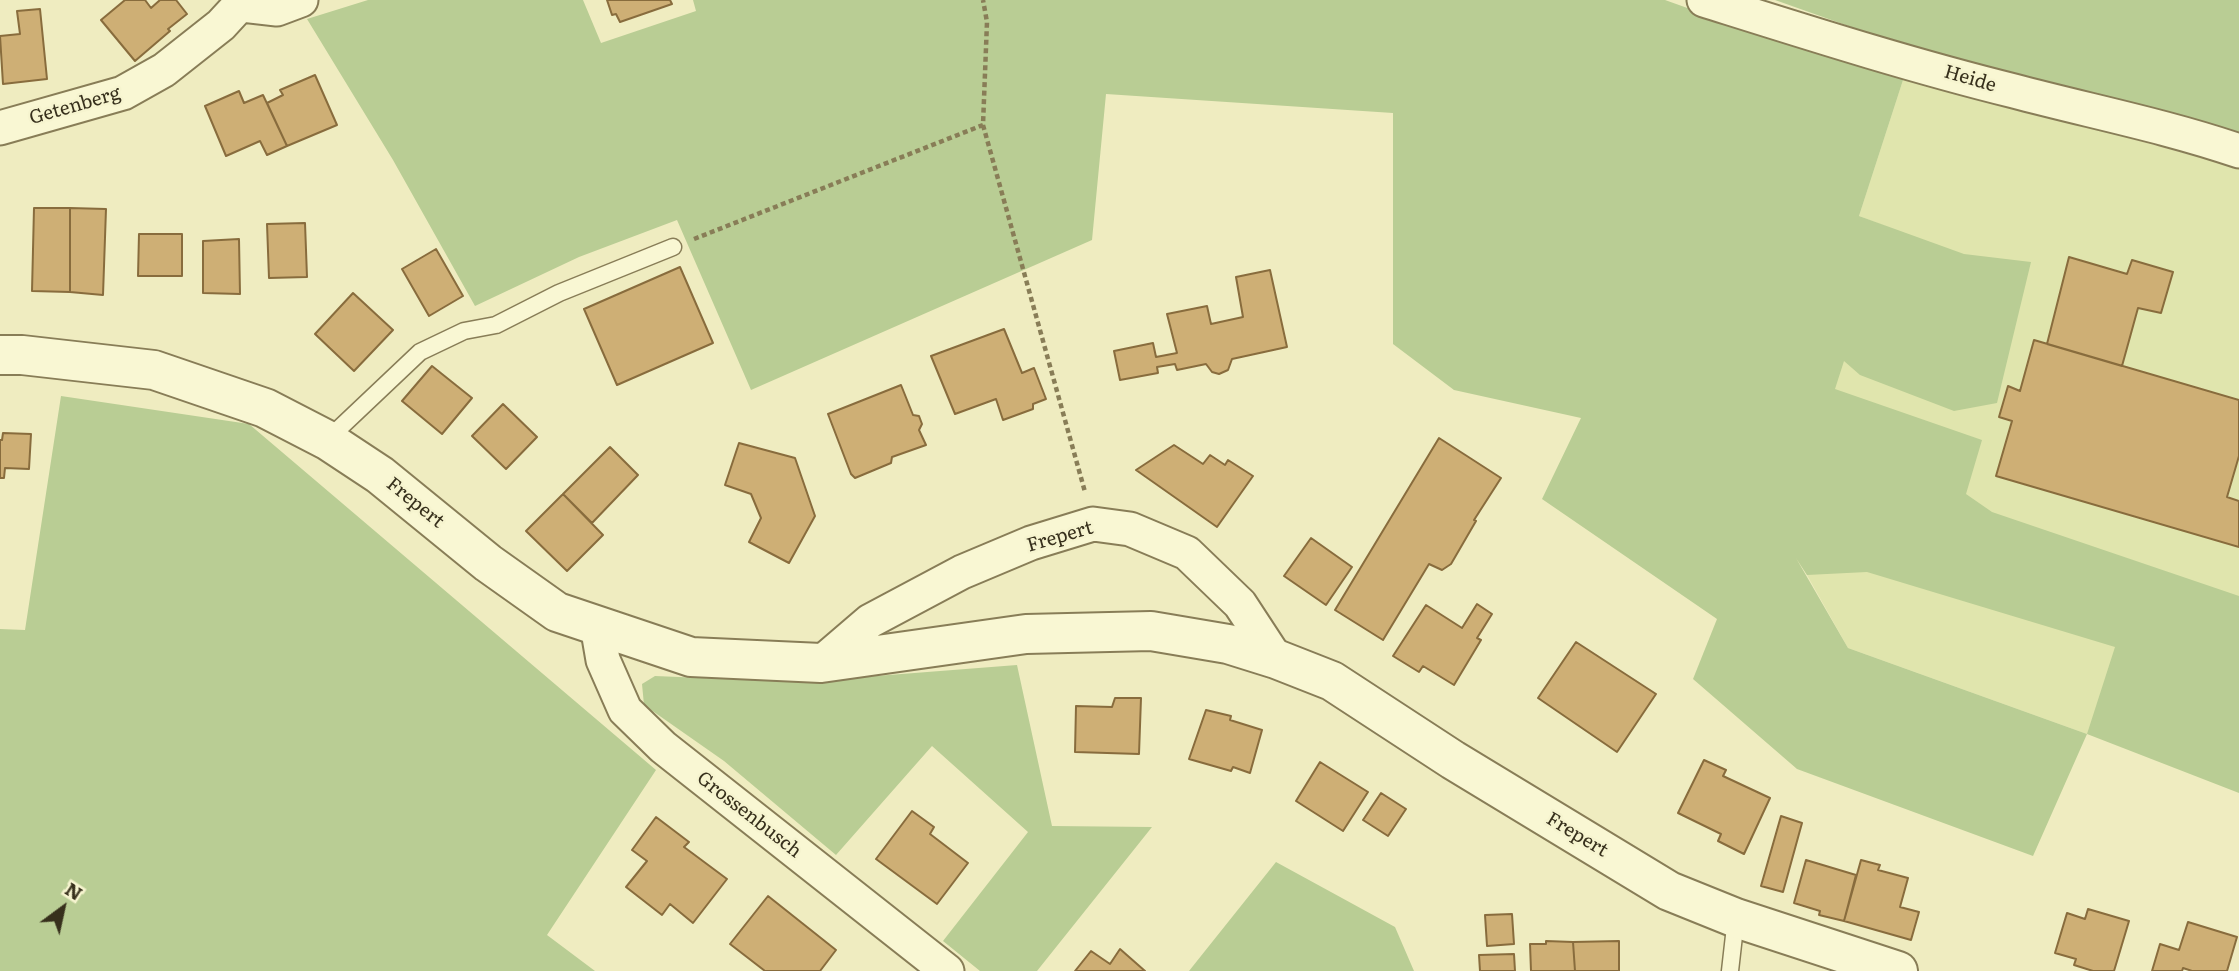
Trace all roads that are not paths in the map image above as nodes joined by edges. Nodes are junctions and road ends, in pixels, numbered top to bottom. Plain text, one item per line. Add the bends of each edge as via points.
1 (301, 0) edge
2 (1704, 0) edge
3 (243, 2) edge
4 (0, 128) edge
5 (2239, 152) edge
6 (673, 247) road end
7 (0, 355) edge
8 (327, 440) junction
9 (597, 625) junction
10 (1276, 659) junction
11 (821, 663) junction
12 (1736, 918) junction
13 (947, 971) edge
14 (1730, 971) edge
15 (1898, 971) edge

1 - 3 street via 277,9
2 - 5 street, Heide via 1824,38
3 - 4 street, Getenberg via 164,70 123,93
6 - 8 lane via 559,293 496,325 464,331 420,352
7 - 8 street, Frepert via 154,370 265,408
8 - 9 street, Frepert via 380,475 557,612
9 - 11 street, Frepert via 691,657
9 - 13 street, Grossenbusch via 603,660 625,710 663,747
10 - 11 street, Frepert via 1228,644 1152,632 1026,634
10 - 11 street, Frepert via 1240,604 1187,553 1130,528 1093,524 962,572 870,621
10 - 12 street, Frepert via 1332,681 1669,891
12 - 14 lane
12 - 15 street, Frepert

